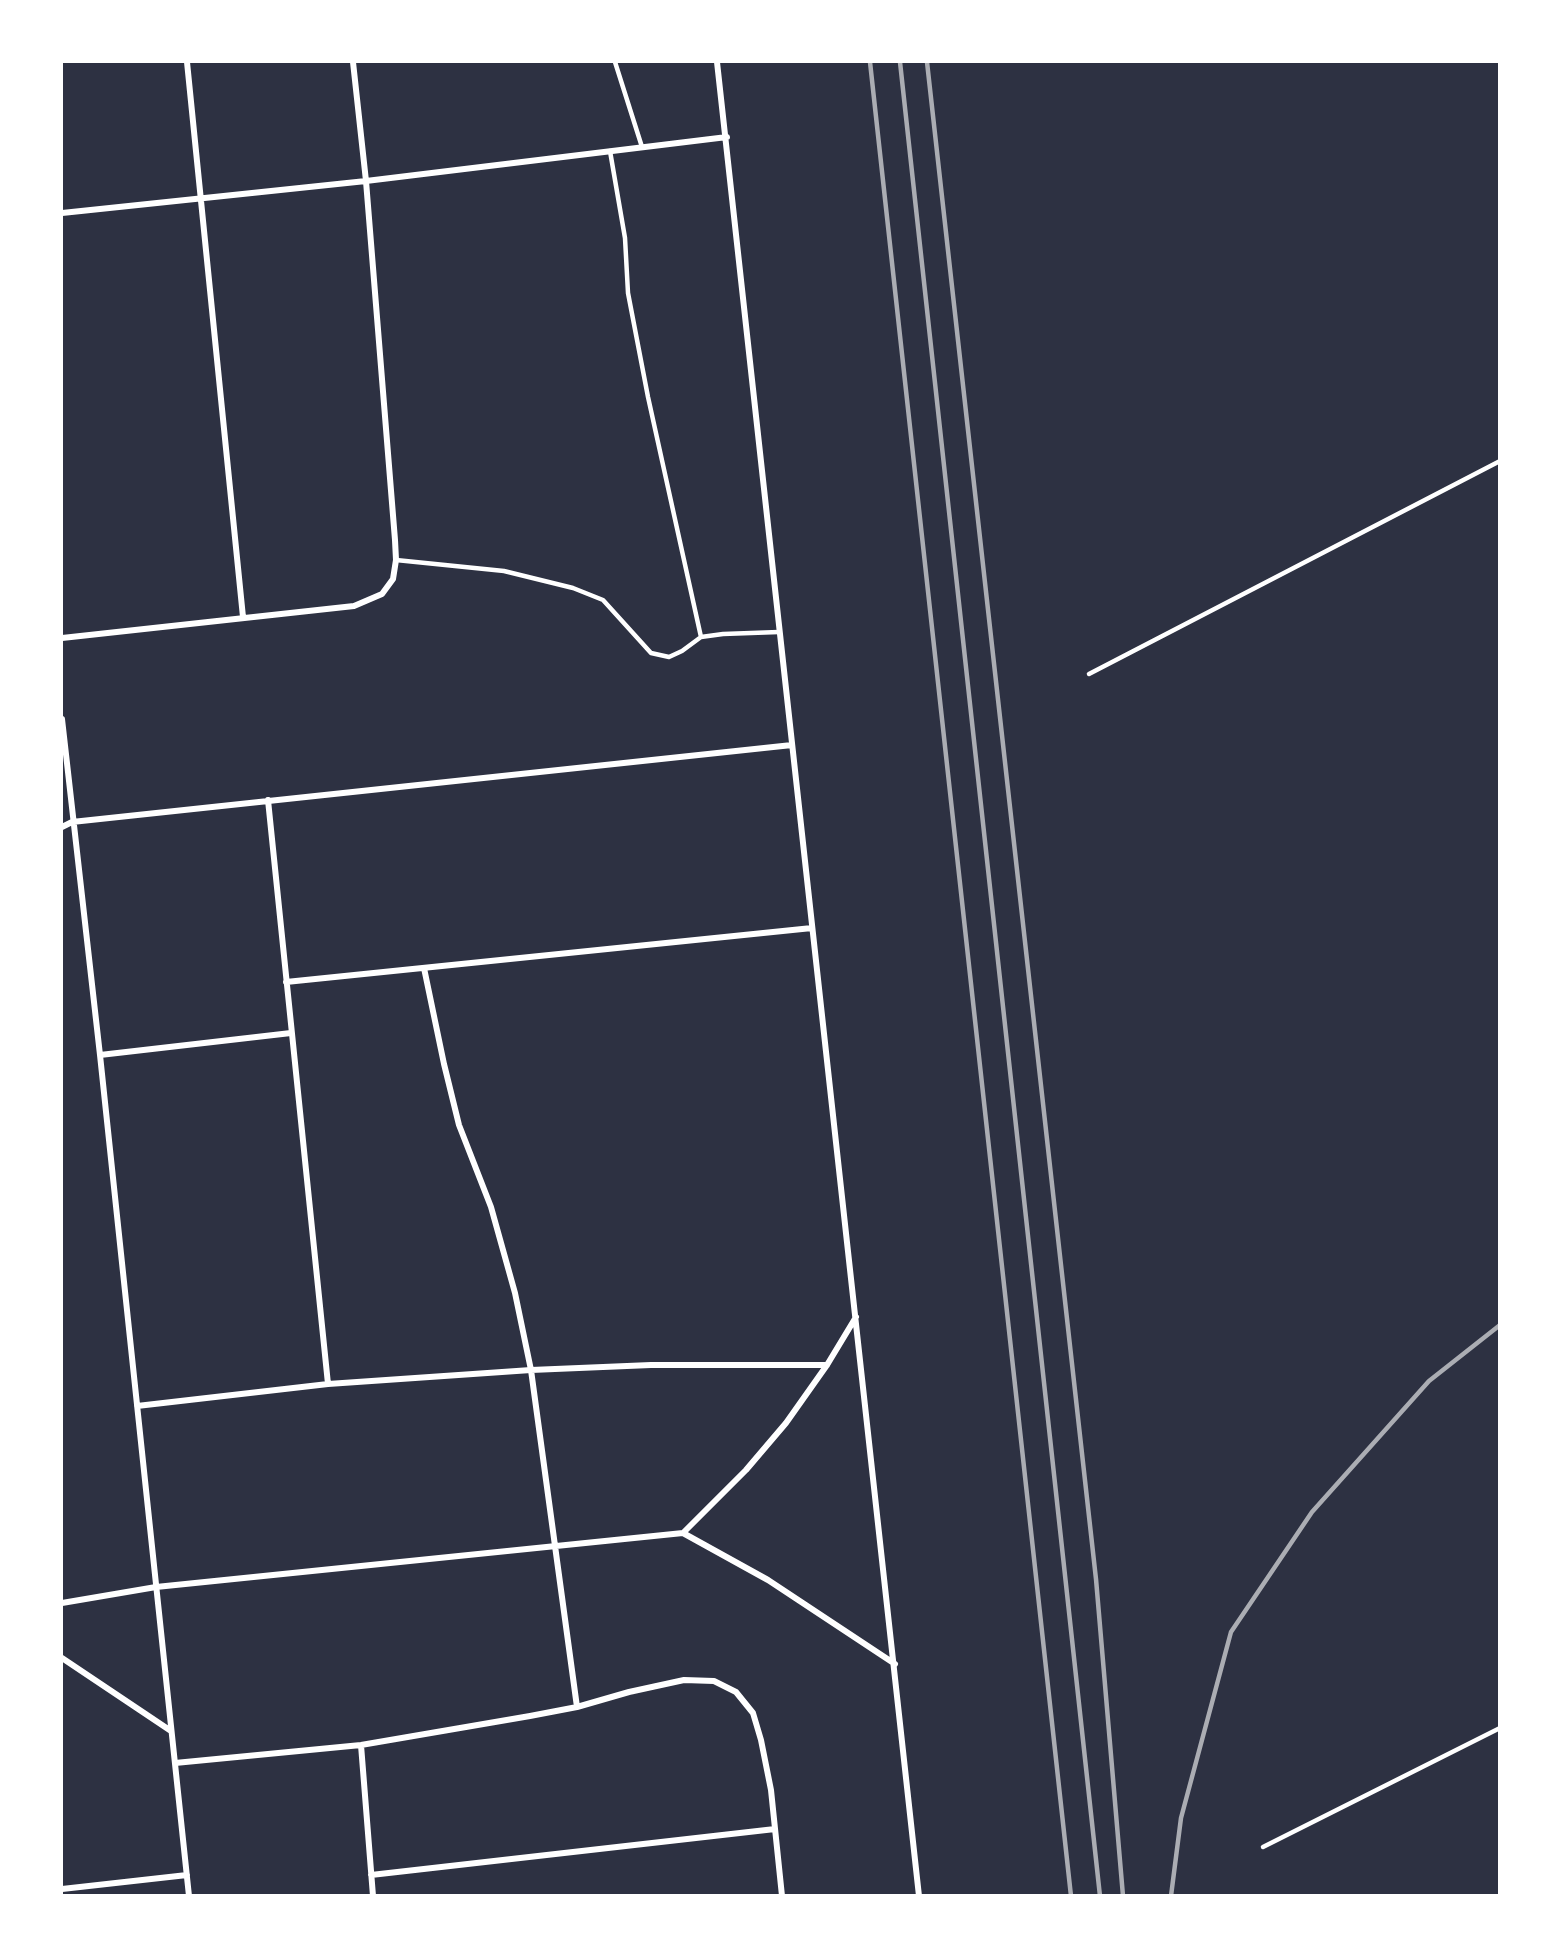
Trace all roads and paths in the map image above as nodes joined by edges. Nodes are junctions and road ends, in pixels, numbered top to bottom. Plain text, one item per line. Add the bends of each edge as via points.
1 (187, 62) edge
2 (353, 62) edge
3 (615, 62) edge
4 (717, 62) edge
5 (727, 137) junction
6 (642, 147) junction
7 (610, 152) junction
8 (366, 181) junction
9 (201, 200) junction
10 (62, 213) edge
11 (1500, 461) edge
12 (396, 560) junction
13 (243, 617) junction
14 (779, 632) junction
15 (701, 637) junction
16 (62, 639) edge
17 (1089, 674) dead end
18 (62, 719) edge
19 (792, 744) junction
20 (268, 800) junction
21 (72, 822) junction
22 (62, 827) edge
23 (812, 928) junction
24 (424, 968) junction
25 (286, 982) junction
26 (291, 1033) junction
27 (100, 1055) junction
28 (856, 1317) junction
29 (827, 1365) junction
30 (531, 1370) junction
31 (328, 1384) junction
32 (137, 1406) junction
33 (683, 1533) junction
34 (555, 1546) junction
35 (156, 1587) junction
36 (62, 1603) edge
37 (62, 1658) edge
38 (895, 1664) junction
39 (577, 1707) junction
40 (1500, 1728) edge
41 (171, 1731) junction
42 (361, 1745) junction
43 (175, 1763) junction
44 (775, 1829) junction
45 (1263, 1847) dead end
46 (186, 1875) junction
47 (372, 1875) junction
48 (62, 1889) edge
49 (189, 1896) edge
50 (373, 1896) edge
51 (782, 1896) edge
52 (919, 1896) edge

1 - 9 street
2 - 8 street
3 - 6 lane
4 - 5 street
5 - 6 street
5 - 14 street
6 - 7 street
7 - 8 street
7 - 15 lane via 625,238 628,293
8 - 9 street
8 - 12 street
9 - 10 street
9 - 13 street
11 - 17 lane
12 - 13 street via 393,579 382,594 369,601 354,606
12 - 15 lane via 504,570 573,588 603,600 651,653 669,657
13 - 16 street
14 - 15 lane
14 - 19 street
18 - 21 street
19 - 20 street
19 - 23 street
20 - 21 street
20 - 25 street
21 - 22 street
21 - 27 street
23 - 24 street
23 - 28 street
24 - 25 street
24 - 30 street via 459,1125 492,1207
25 - 26 street
26 - 27 street
26 - 31 street
27 - 32 street
28 - 29 street
28 - 38 street
29 - 30 street
29 - 33 street via 786,1424
30 - 31 street
30 - 34 street
31 - 32 street
32 - 35 street
33 - 34 street
33 - 38 street via 768,1580
34 - 35 street
34 - 39 street
35 - 36 street
35 - 41 street
37 - 41 street
38 - 52 street
39 - 42 street
39 - 44 street via 684,1680 714,1681 736,1692 753,1713 761,1740
40 - 45 lane
41 - 43 street
42 - 43 street
42 - 47 street
43 - 46 street
44 - 47 street
44 - 51 street
46 - 48 street
46 - 49 street
47 - 50 street

